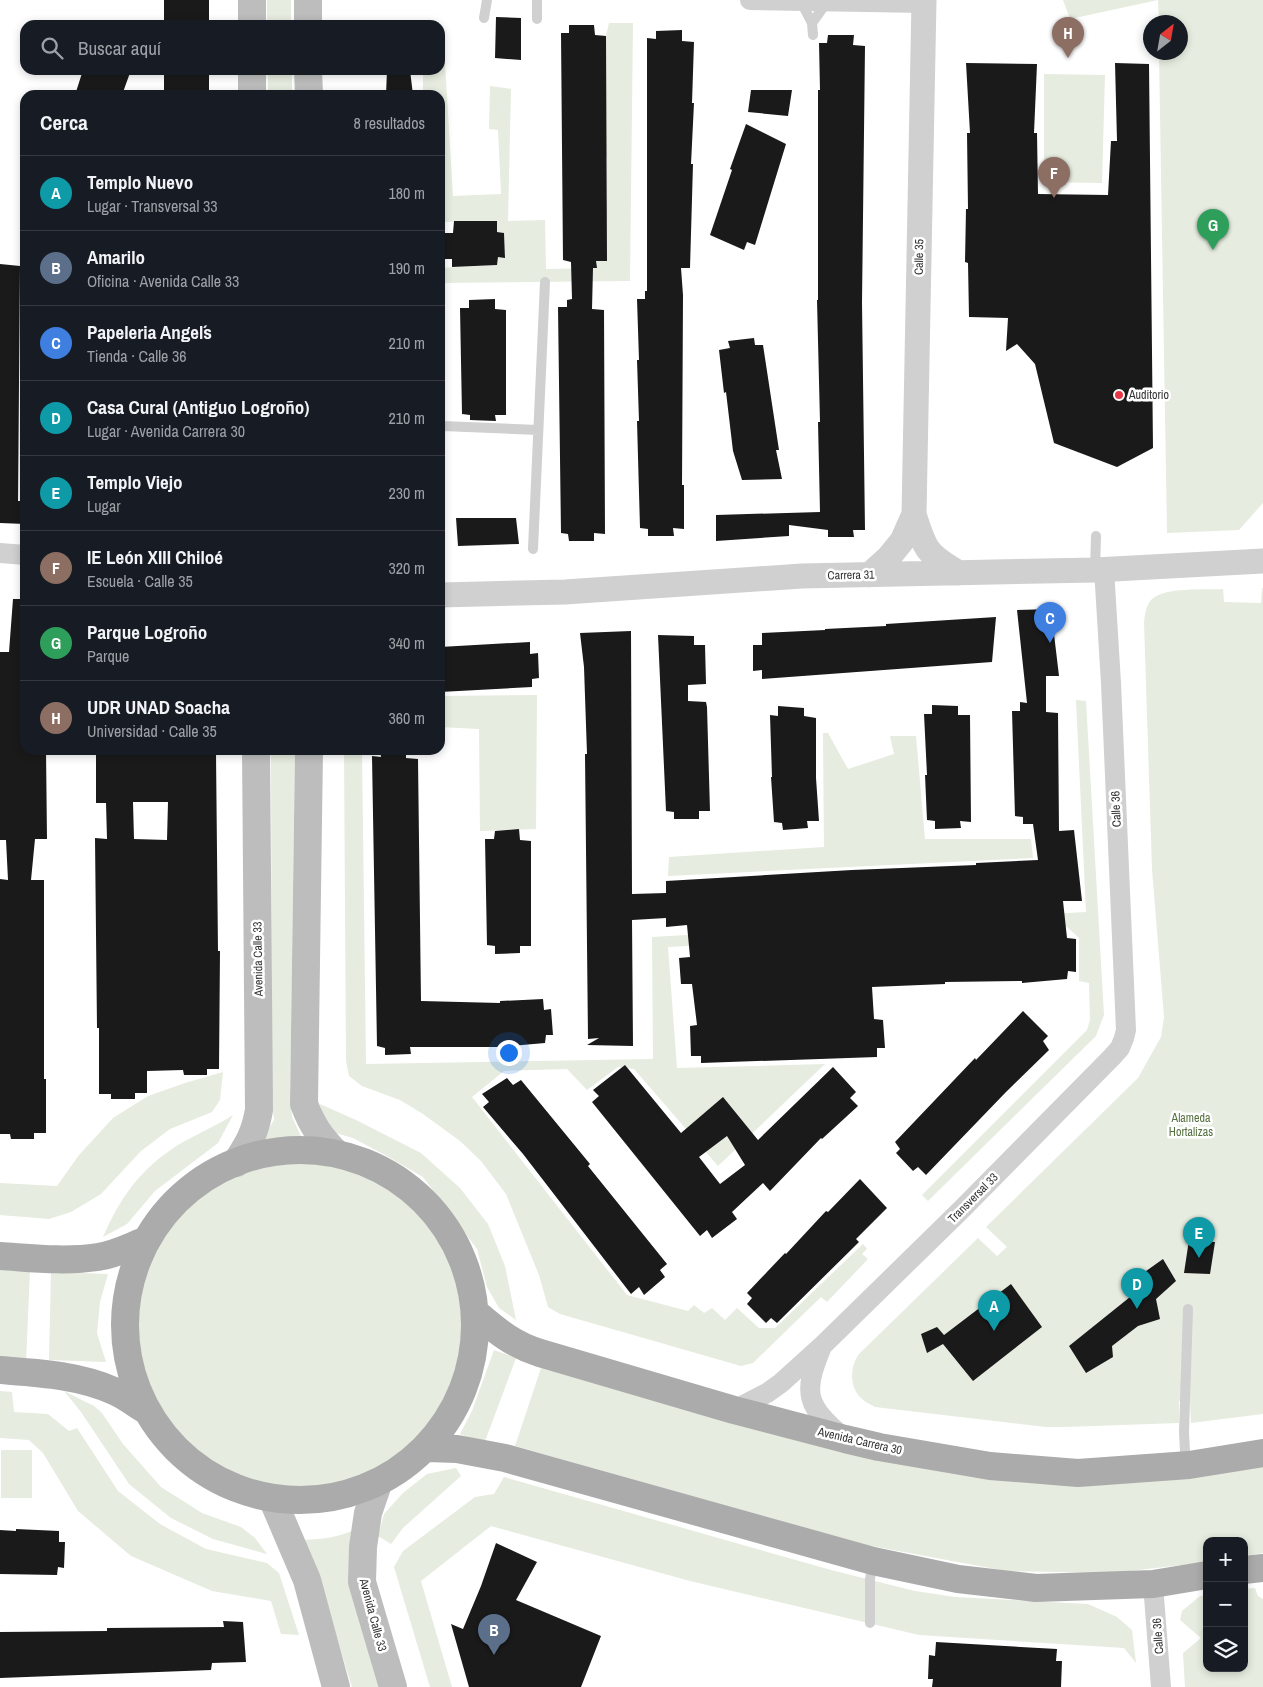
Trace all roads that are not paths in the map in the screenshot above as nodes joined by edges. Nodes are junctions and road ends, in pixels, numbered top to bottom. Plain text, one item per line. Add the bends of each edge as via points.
1 (252, 0) edge
2 (308, 0) edge
3 (487, 0) edge
4 (537, 0) edge
5 (750, 0) edge
6 (801, 2) junction
7 (827, 2) junction
8 (924, 2) edge
9 (484, 18) dead end
10 (537, 19) dead end
11 (252, 20) edge
12 (308, 20) edge
13 (812, 23) junction
14 (813, 35) dead end
15 (252, 75) edge
16 (308, 75) edge
17 (252, 90) edge
18 (309, 90) edge
19 (545, 282) dead end
20 (445, 426) edge
21 (538, 430) junction
22 (914, 514) junction
23 (1096, 536) dead end
24 (533, 549) dead end
25 (0, 553) edge
26 (20, 555) edge
27 (1263, 561) edge
28 (1099, 569) junction
29 (959, 573) junction
30 (870, 575) junction
31 (445, 595) edge
32 (256, 755) edge
33 (309, 755) edge
34 (1120, 1048) joint
35 (336, 1153) junction
36 (236, 1163) junction
37 (142, 1242) junction
38 (0, 1256) edge
39 (1188, 1309) dead end
40 (477, 1314) junction
41 (823, 1345) junction
42 (0, 1370) edge
43 (144, 1409) junction
44 (734, 1410) junction
45 (845, 1439) junction
46 (427, 1448) junction
47 (1263, 1453) edge
48 (1189, 1465) junction
49 (378, 1484) junction
50 (272, 1498) junction
51 (873, 1561) junction
52 (1263, 1568) edge
53 (1248, 1570) edge
54 (1203, 1576) edge
55 (1153, 1584) junction
56 (870, 1623) dead end
57 (336, 1687) edge
58 (393, 1687) edge
59 (1161, 1687) edge

1 - 11 main road
2 - 12 main road
3 - 9 lane
4 - 10 lane
5 - 6 street
6 - 7 street
6 - 13 lane
7 - 8 street
7 - 13 lane
8 - 22 street, Calle 35
13 - 14 lane
15 - 17 main road
16 - 18 main road
19 - 21 lane
20 - 21 lane
21 - 24 lane
22 - 29 street, Calle 35 via 923,544 937,560
22 - 30 street, Calle 35 via 902,541
23 - 28 lane
25 - 26 street
27 - 28 street, Carrera 31
28 - 29 street, Carrera 31
28 - 34 street, Calle 36 via 1111,683 1126,1030
29 - 30 street, Carrera 31
30 - 31 street, Carrera 31
32 - 36 main road, Avenida Calle 33 via 259,1110 256,1130
33 - 35 main road via 304,1104 320,1138
34 - 41 street, Transversal 33
35 - 36 main road via 278,1151
35 - 40 main road via 387,1172 422,1198 450,1232 469,1271
36 - 37 main road via 188,1190
37 - 38 main road via 99,1257 68,1260
37 - 43 main road via 129,1280 125,1313 132,1387
39 - 48 lane via 1184,1432
40 - 44 main road, Avenida Carrera 30 via 517,1344 533,1351
40 - 46 main road via 467,1387 450,1420
41 - 44 street, Transversal 33 via 781,1383
41 - 45 street, Transversal 33 via 812,1371 810,1393 819,1413
42 - 43 main road via 97,1384
43 - 50 main road via 191,1462 229,1485
44 - 45 main road, Avenida Carrera 30
45 - 48 main road, Avenida Carrera 30 via 990,1466 1078,1473
46 - 49 main road via 404,1469
46 - 51 main road via 457,1449 505,1458
47 - 48 main road, Avenida Carrera 30
49 - 50 main road via 326,1499
49 - 58 main road, Avenida Calle 33 via 368,1513 362,1582
50 - 57 main road via 307,1580
51 - 55 main road via 958,1579 1036,1588
51 - 56 lane
52 - 53 main road
54 - 55 main road
55 - 59 street, Calle 36

